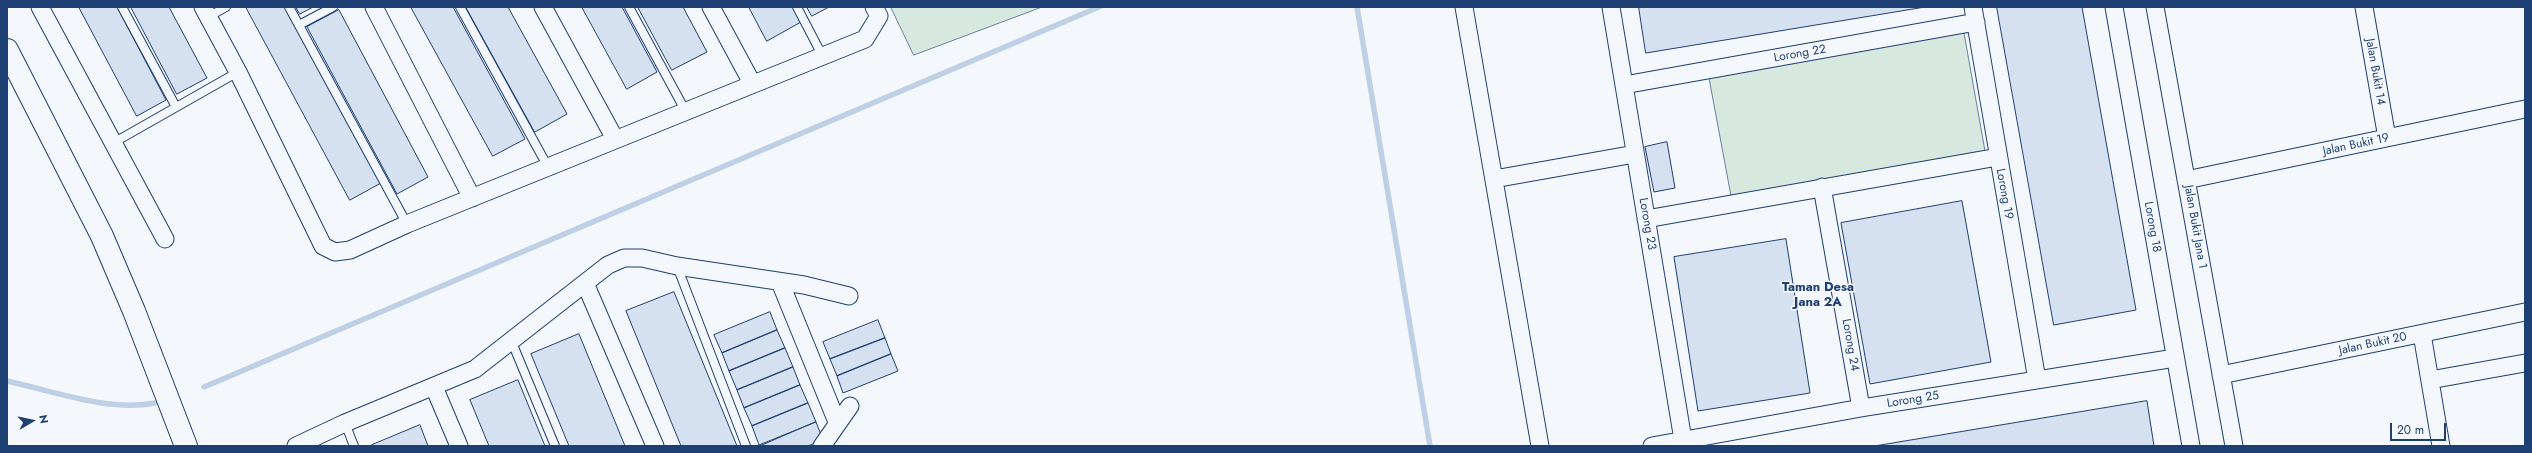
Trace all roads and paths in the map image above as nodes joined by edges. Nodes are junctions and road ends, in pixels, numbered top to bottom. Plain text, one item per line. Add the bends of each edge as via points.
1 (40, 7) edge
2 (122, 7) edge
3 (226, 7) edge
4 (289, 7) edge
5 (333, 7) edge
6 (374, 7) edge
7 (460, 7) edge
8 (543, 7) edge
9 (629, 7) edge
10 (711, 7) edge
11 (797, 7) edge
12 (874, 7) edge
13 (1464, 7) edge
14 (1611, 7) edge
15 (2114, 7) edge
16 (2156, 7) edge
17 (2364, 7) edge
18 (206, 12) edge
19 (1974, 15) edge
20 (299, 25) junction
21 (7, 50) edge
22 (822, 56) junction
23 (238, 72) junction
24 (752, 83) junction
25 (1624, 85) junction
26 (176, 106) junction
27 (2525, 109) edge
28 (685, 110) junction
29 (2387, 138) junction
30 (615, 139) junction
31 (113, 143) junction
32 (1635, 154) junction
33 (1998, 157) junction
34 (548, 166) junction
35 (1494, 179) junction
36 (2186, 180) junction
37 (1822, 187) junction
38 (472, 198) junction
39 (1646, 219) junction
40 (407, 224) junction
41 (165, 240) dead end
42 (677, 266) junction
43 (780, 282) junction
44 (585, 283) junction
45 (849, 296) dead end
46 (2525, 312) edge
47 (2422, 334) junction
48 (511, 340) junction
49 (2175, 358) junction
50 (2525, 363) edge
51 (2221, 376) junction
52 (2037, 380) junction
53 (2430, 380) junction
54 (434, 387) junction
55 (850, 406) dead end
56 (1861, 408) junction
57 (837, 422) junction
58 (345, 423) junction
59 (1683, 440) junction
60 (186, 446) edge
61 (296, 446) edge
62 (354, 446) edge
63 (459, 446) edge
64 (555, 446) edge
65 (655, 446) edge
66 (746, 446) edge
67 (822, 446) edge
68 (1540, 446) edge
69 (1652, 446) edge
70 (2190, 446) edge
71 (2234, 446) edge
72 (2441, 446) edge

1 - 31 street
2 - 26 lane
3 - 18 lane
4 - 20 lane
5 - 20 lane
6 - 38 street
7 - 34 lane
8 - 30 street
9 - 28 lane
10 - 24 street
11 - 22 lane
12 - 22 street via 879,16 865,39
13 - 35 street
14 - 25 street, Lorong 23
15 - 49 street, Lorong 18
16 - 36 street, Jalan Bukit Jana 1
17 - 29 street, Jalan Bukit 14
18 - 23 street
19 - 25 street, Lorong 22
19 - 33 street, Lorong 19
20 - 40 lane
21 - 60 street via 102,236
22 - 24 street
23 - 26 lane
23 - 40 street via 323,246 335,252 350,250
24 - 28 street
25 - 32 street, Lorong 23
26 - 31 lane
27 - 29 street, Jalan Bukit 19
28 - 30 street
29 - 36 street, Jalan Bukit 19
30 - 34 street
31 - 41 street
32 - 35 street
32 - 39 street, Lorong 23
33 - 37 street
33 - 52 street, Lorong 19
34 - 38 street
35 - 68 street
36 - 51 street, Jalan Bukit Jana 1
37 - 39 street
37 - 56 street, Lorong 24
38 - 40 street
39 - 59 street, Lorong 23
42 - 43 street
42 - 44 street via 642,258 624,258 608,265
42 - 66 lane
43 - 45 street
43 - 57 street
44 - 48 street
44 - 65 street
46 - 47 street, Jalan Bukit 20
47 - 51 street, Jalan Bukit 20
47 - 53 street
48 - 54 street via 475,369
48 - 64 lane
49 - 52 street, Lorong 25
49 - 70 street, Lorong 18
50 - 53 street
51 - 71 street, Jalan Bukit Jana 1
52 - 56 street, Lorong 25
53 - 72 street
54 - 58 street
54 - 63 street
55 - 57 street
56 - 59 street, Lorong 25
57 - 67 street
58 - 61 street
58 - 62 lane
59 - 69 street, Lorong 25

